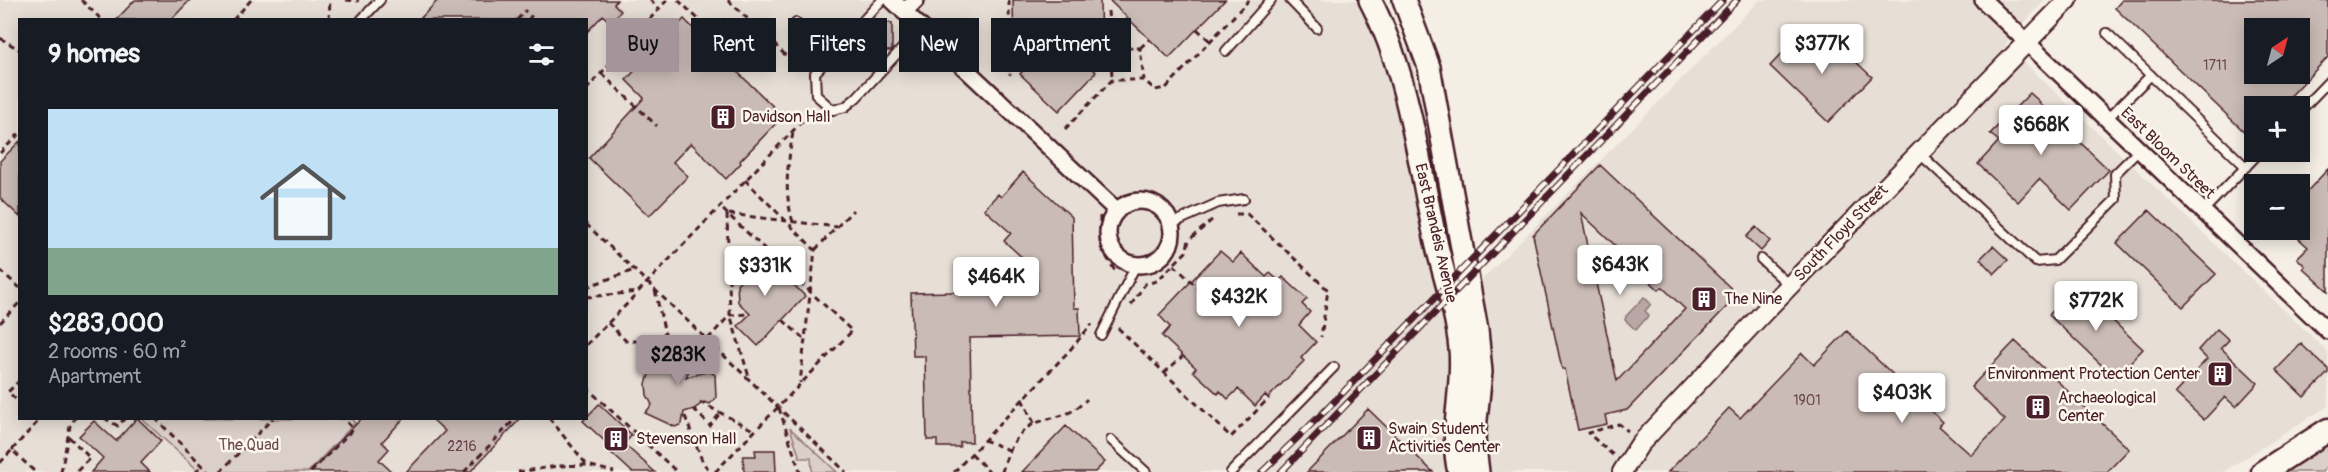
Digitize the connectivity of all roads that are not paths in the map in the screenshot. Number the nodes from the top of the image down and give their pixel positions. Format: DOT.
graph roads {
  1 [pos="380,0"];
  2 [pos="916,0"];
  3 [pos="1271,0"];
  4 [pos="1290,0"];
  5 [pos="1370,0"];
  6 [pos="1404,0"];
  7 [pos="1983,0"];
  8 [pos="2068,0"];
  9 [pos="894,4"];
  10 [pos="363,18"];
  11 [pos="877,18"];
  12 [pos="910,18"];
  13 [pos="1317,28"];
  14 [pos="2107,33"];
  15 [pos="2027,42"];
  16 [pos="1226,51"];
  17 [pos="899,52"];
  18 [pos="887,65"];
  19 [pos="817,72"];
  20 [pos="880,72"];
  21 [pos="966,72"];
  22 [pos="2151,75"];
  23 [pos="2328,82"];
  24 [pos="2310,101"];
  25 [pos="2107,119"];
  26 [pos="2139,150"];
  27 [pos="1919,153"];
  28 [pos="2250,162"];
  29 [pos="2246,166"];
  30 [pos="1244,199"];
  31 [pos="1116,211"];
  32 [pos="2203,211"];
  33 [pos="1171,224"];
  34 [pos="1761,259"];
  35 [pos="1136,265"];
  36 [pos="1790,286"];
  37 [pos="2328,331"];
  38 [pos="1101,335"];
  39 [pos="1334,367"];
  40 [pos="2328,430"];
  41 [pos="1112,440"];
  42 [pos="1146,472"];
  43 [pos="1231,472"];
  44 [pos="1459,472"];
  45 [pos="1478,472"];
  46 [pos="1622,472"];
  47 [pos="2263,472"];
  1 -- 10 [label="lane"];
  2 -- 9 [label="street"];
  3 -- 16 [label="lane"];
  4 -- 13 [label="lane"];
  5 -- 44 [label="main road, East Brandeis Avenue"];
  6 -- 45 [label="main road, East Brandeis Avenue"];
  7 -- 15 [label="street, East Bloom Street"];
  8 -- 15 [label="street, South Floyd Street"];
  9 -- 11 [label="lane"];
  9 -- 12 [label="street"];
  14 -- 22 [label="lane"];
  15 -- 25 [label="street, East Bloom Street"];
  15 -- 27 [label="street, South Floyd Street"];
  17 -- 18 [label="lane"];
  19 -- 20 [label="lane"];
  21 -- 31 [label="street"];
  22 -- 25 [label="lane"];
  22 -- 29 [label="lane"];
  23 -- 24 [label="lane"];
  25 -- 26 [label="street, East Bloom Street"];
  26 -- 27 [label="lane"];
  26 -- 32 [label="street, East Bloom Street"];
  27 -- 36 [label="street, South Floyd Street"];
  28 -- 29 [label="lane"];
  29 -- 32 [label="lane"];
  30 -- 33 [label="lane"];
  31 -- 33 [label="street"];
  31 -- 35 [label="street"];
  32 -- 37 [label="street, East Bloom Street"];
  33 -- 35 [label="street"];
  34 -- 36 [label="lane"];
  35 -- 38 [label="lane"];
  36 -- 46 [label="street, South Floyd Street"];
  39 -- 43 [label="lane"];
  40 -- 47 [label="main road"];
  41 -- 42 [label="lane"];
}
